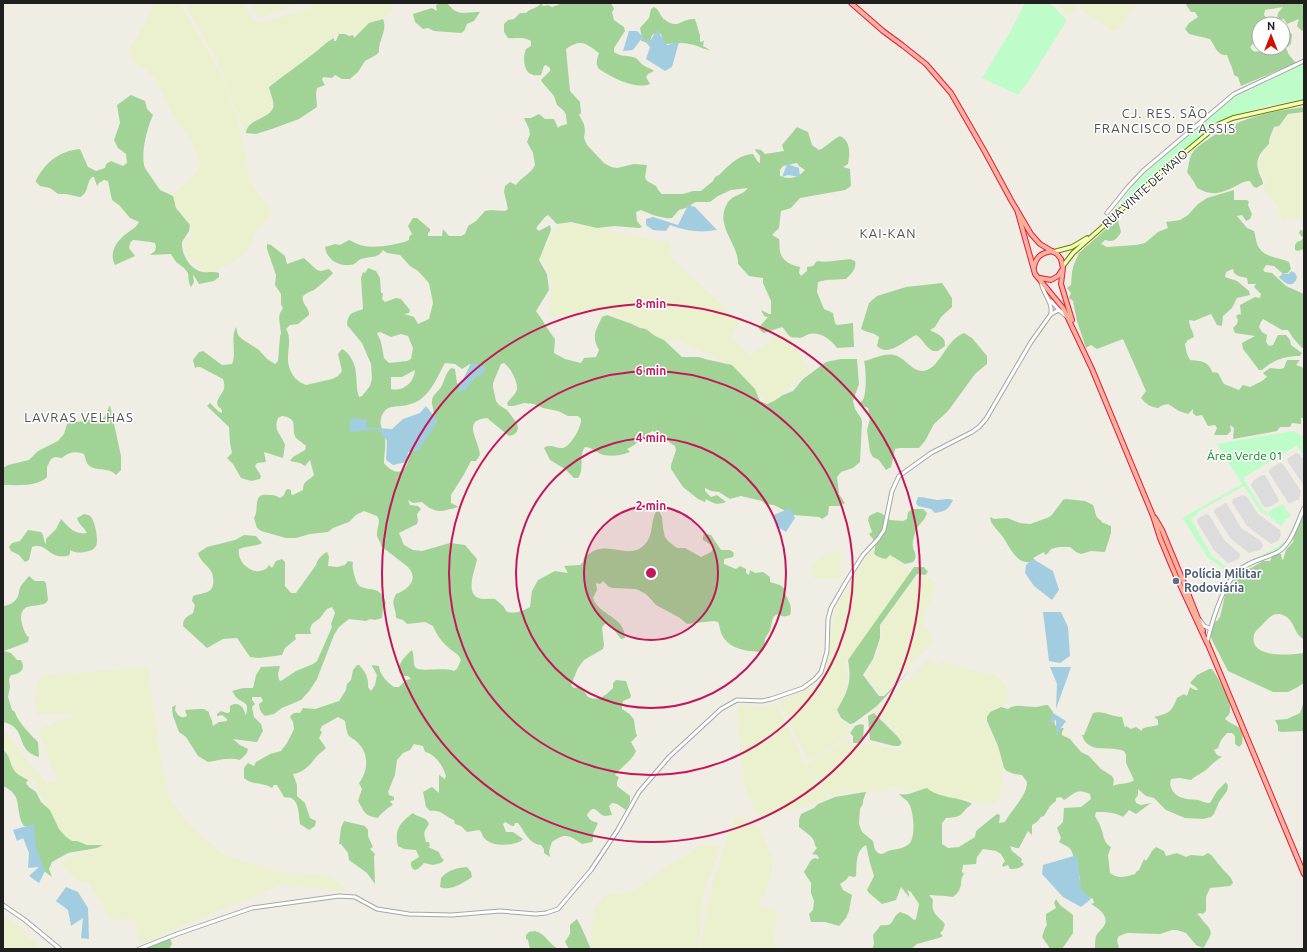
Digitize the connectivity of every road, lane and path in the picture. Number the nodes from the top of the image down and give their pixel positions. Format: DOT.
graph roads {
  1 [pos="851,3"];
  2 [pos="1304,61"];
  3 [pos="1304,102"];
  4 [pos="1018,213"];
  5 [pos="1106,213"];
  6 [pos="1095,233"];
  7 [pos="1053,252"];
  8 [pos="1063,267"];
  9 [pos="1033,269"];
  10 [pos="1038,277"];
  11 [pos="1041,281"];
  12 [pos="1046,295"];
  13 [pos="1059,310"];
  14 [pos="1051,314"];
  15 [pos="1067,316"];
  16 [pos="1078,337"];
  17 [pos="1304,508"];
  18 [pos="1182,584"];
  19 [pos="1200,620"];
  20 [pos="1210,627"];
  21 [pos="1203,634"];
  22 [pos="1207,642"];
  23 [pos="1304,874"];
  24 [pos="3,905"];
  25 [pos="60,949"];
  26 [pos="139,949"];
  1 -- 4 [label="highway"];
  2 -- 5 [label="street"];
  3 -- 6 [label="main road, RUA VINTE DE MAIO"];
  4 -- 7 [label="highway"];
  4 -- 9 [label="highway"];
  6 -- 7 [label="main road, RUA VINTE DE MAIO"];
  6 -- 8 [label="main road, RUA VINTE DE MAIO"];
  7 -- 8 [label="highway"];
  7 -- 9 [label="highway"];
  8 -- 10 [label="highway"];
  8 -- 16 [label="highway"];
  9 -- 10 [label="highway"];
  10 -- 11 [label="highway"];
  11 -- 12 [label="street"];
  11 -- 15 [label="highway"];
  12 -- 13 [label="street"];
  12 -- 14 [label="street"];
  13 -- 14 [label="street"];
  13 -- 15 [label="street"];
  14 -- 26 [label="street"];
  15 -- 16 [label="highway"];
  16 -- 18 [label="highway"];
  17 -- 20 [label="street"];
  18 -- 19 [label="highway"];
  18 -- 21 [label="highway"];
  19 -- 20 [label="street"];
  19 -- 21 [label="highway"];
  20 -- 21 [label="street"];
  20 -- 22 [label="street"];
  21 -- 22 [label="highway"];
  22 -- 23 [label="highway"];
  24 -- 25 [label="street"];
}
